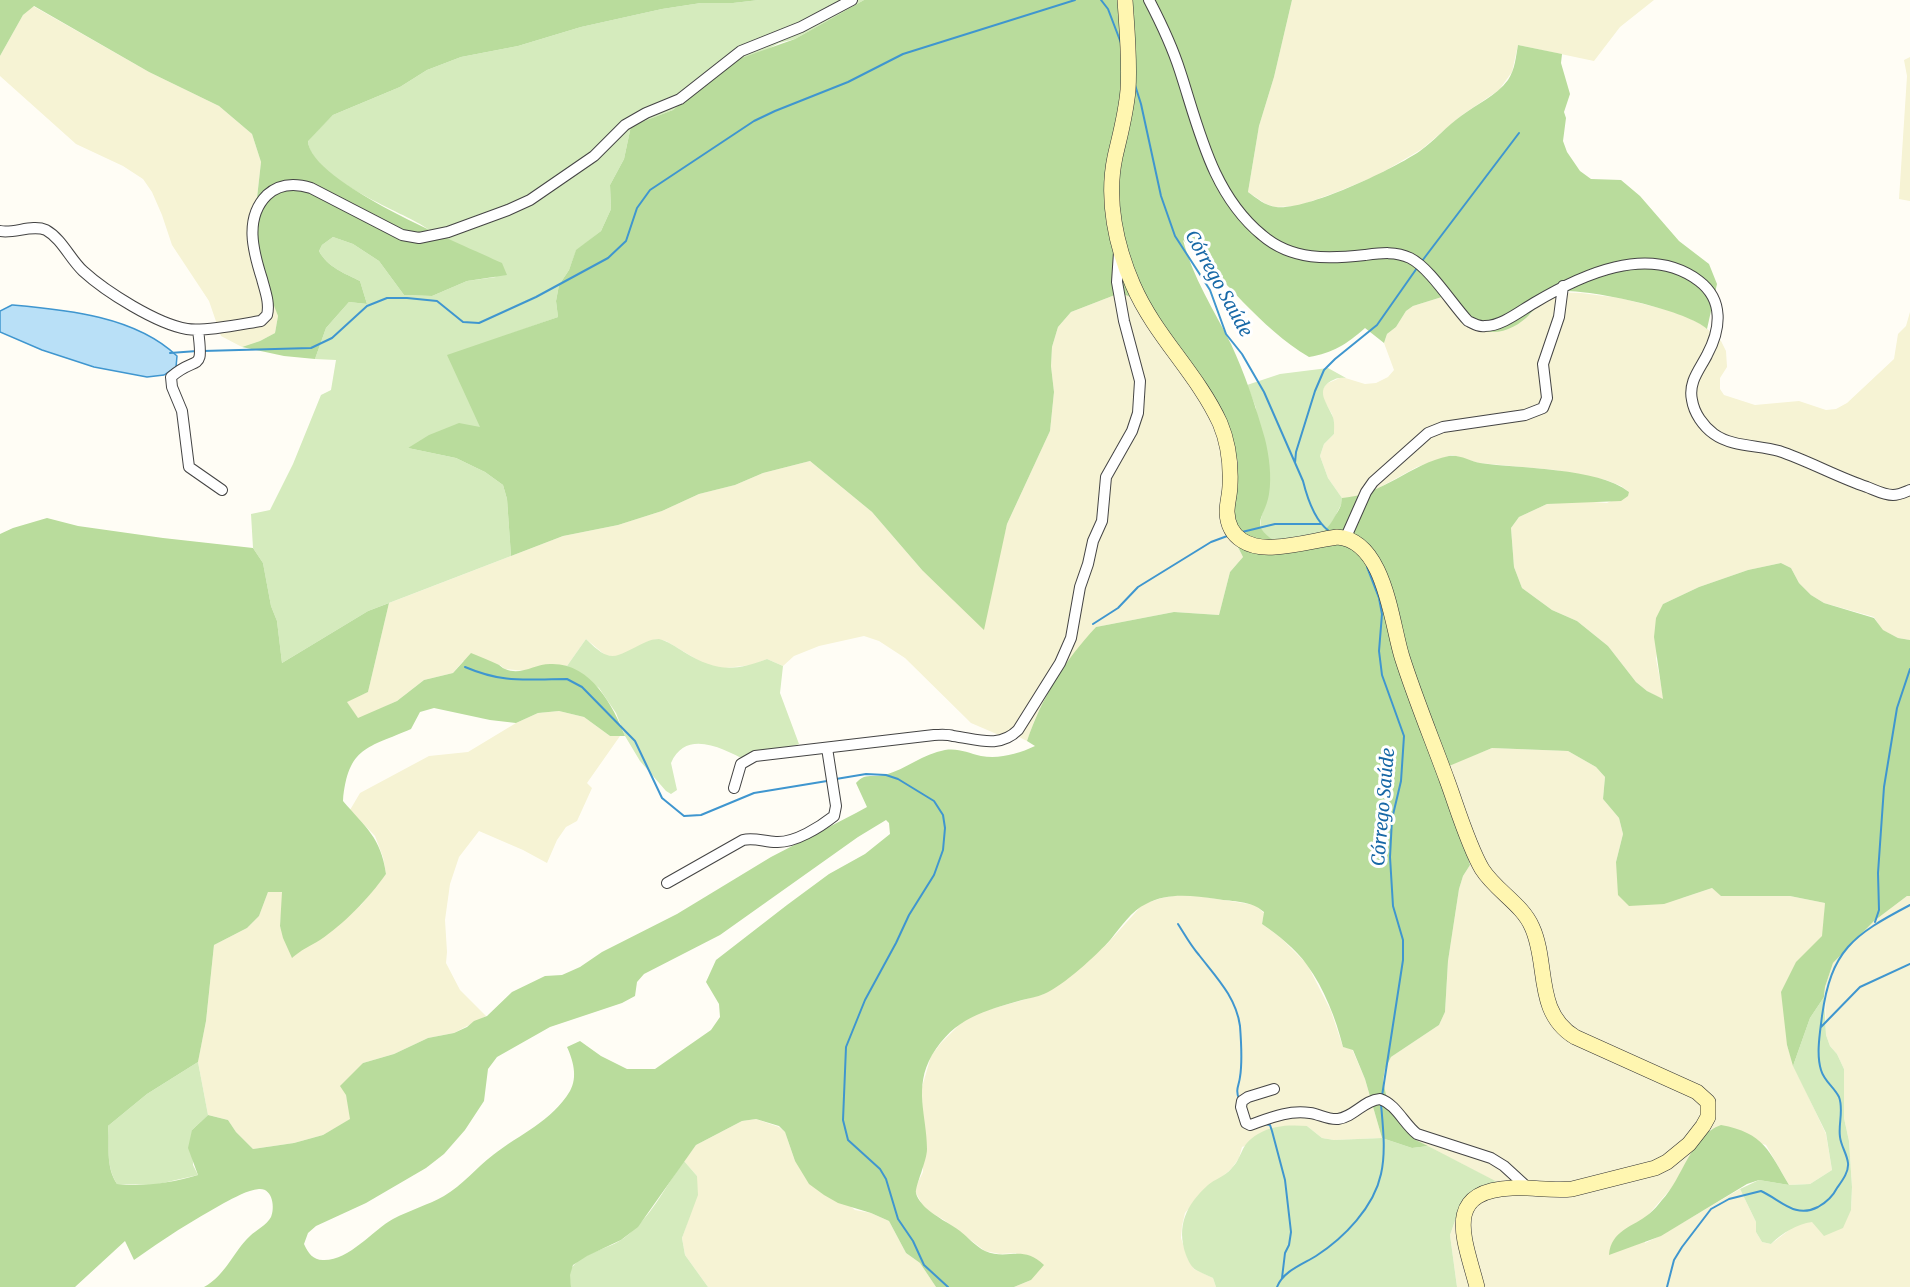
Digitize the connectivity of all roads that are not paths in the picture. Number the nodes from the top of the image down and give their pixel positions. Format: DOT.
graph roads {
  1 [pos="852,0"];
  2 [pos="1125,0"];
  3 [pos="1149,0"];
  4 [pos="0,231"];
  5 [pos="1120,246"];
  6 [pos="1563,285"];
  7 [pos="198,330"];
  8 [pos="222,490"];
  9 [pos="1910,490"];
  10 [pos="1346,537"];
  11 [pos="827,748"];
  12 [pos="734,788"];
  13 [pos="667,883"];
  14 [pos="1274,1089"];
  15 [pos="1528,1188"];
  16 [pos="1477,1287"];
  1 -- 7 [label="street"];
  2 -- 5 [label="street"];
  3 -- 6 [label="street"];
  4 -- 7 [label="street"];
  5 -- 10 [label="street"];
  5 -- 11 [label="street"];
  6 -- 9 [label="street"];
  6 -- 10 [label="street"];
  7 -- 8 [label="street"];
  10 -- 15 [label="street"];
  11 -- 12 [label="street"];
  11 -- 13 [label="street"];
  14 -- 15 [label="street"];
  15 -- 16 [label="street"];
}
